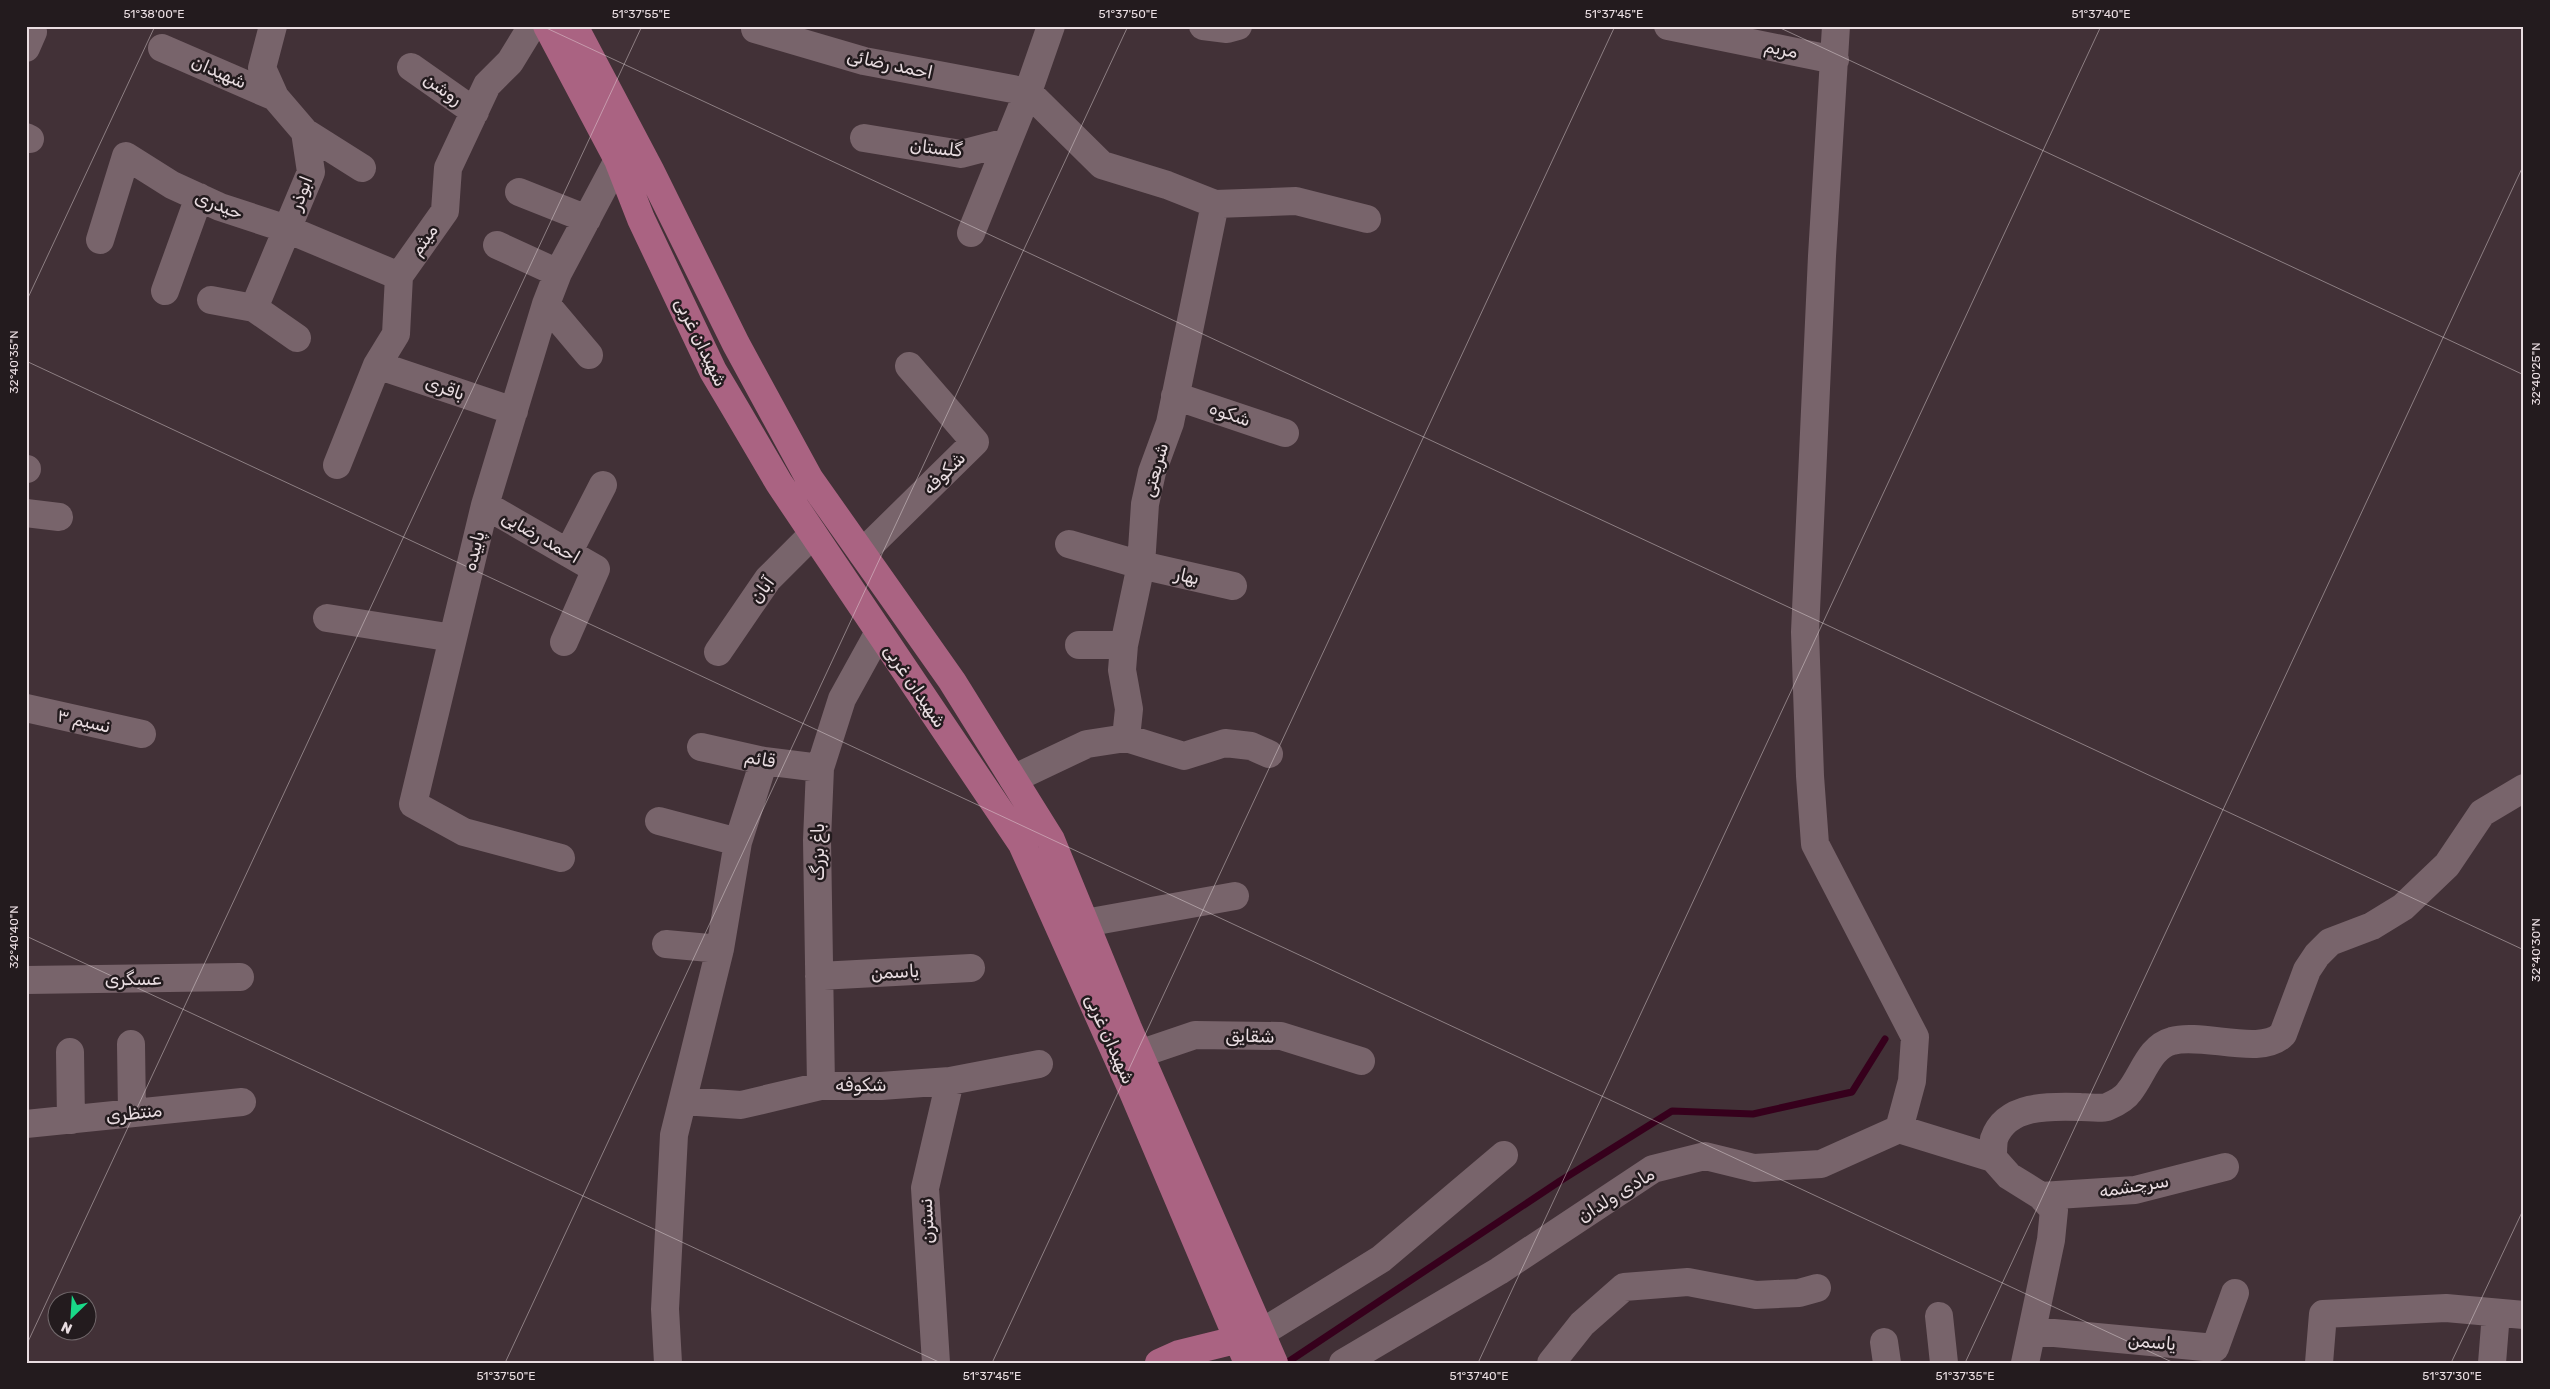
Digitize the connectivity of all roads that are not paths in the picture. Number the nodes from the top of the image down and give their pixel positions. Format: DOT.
graph roads {
  1 [pos="273,26"];
  2 [pos="532,26"];
  3 [pos="547,26"];
  4 [pos="574,26"];
  5 [pos="1051,26"];
  6 [pos="1203,26"];
  7 [pos="1238,26"];
  8 [pos="1668,26"];
  9 [pos="1836,26"];
  10 [pos="755,29"];
  11 [pos="162,48"];
  12 [pos="1835,60"];
  13 [pos="411,67"];
  14 [pos="1028,92"];
  15 [pos="276,97"];
  16 [pos="474,112"];
  17 [pos="305,132"];
  18 [pos="864,138"];
  19 [pos="1007,142"];
  20 [pos="618,160"];
  21 [pos="362,168"];
  22 [pos="519,192"];
  23 [pos="199,198"];
  24 [pos="1215,204"];
  25 [pos="587,219"];
  26 [pos="1367,219"];
  27 [pos="287,229"];
  28 [pos="970,234"];
  29 [pos="100,240"];
  30 [pos="497,245"];
  31 [pos="558,273"];
  32 [pos="399,276"];
  33 [pos="164,291"];
  34 [pos="211,300"];
  35 [pos="546,304"];
  36 [pos="254,308"];
  37 [pos="297,338"];
  38 [pos="589,355"];
  39 [pos="376,364"];
  40 [pos="909,366"];
  41 [pos="1176,396"];
  42 [pos="514,411"];
  43 [pos="1285,433"];
  44 [pos="337,465"];
  45 [pos="603,485"];
  46 [pos="485,505"];
  47 [pos="26,513"];
  48 [pos="59,517"];
  49 [pos="813,534"];
  50 [pos="1069,544"];
  51 [pos="568,553"];
  52 [pos="862,553"];
  53 [pos="1141,565"];
  54 [pos="1233,586"];
  55 [pos="327,618"];
  56 [pos="879,632"];
  57 [pos="453,638"];
  58 [pos="564,642"];
  59 [pos="1079,645"];
  60 [pos="1124,645"];
  61 [pos="718,652"];
  62 [pos="26,708"];
  63 [pos="142,734"];
  64 [pos="1126,738"];
  65 [pos="701,747"];
  66 [pos="1269,754"];
  67 [pos="764,761"];
  68 [pos="820,768"];
  69 [pos="1013,779"];
  70 [pos="2524,788"];
  71 [pos="660,821"];
  72 [pos="738,842"];
  73 [pos="561,858"];
  74 [pos="1235,896"];
  75 [pos="1085,923"];
  76 [pos="666,944"];
  77 [pos="720,949"];
  78 [pos="971,968"];
  79 [pos="819,976"];
  80 [pos="240,977"];
  81 [pos="26,980"];
  82 [pos="131,1044"];
  83 [pos="70,1052"];
  84 [pos="1139,1054"];
  85 [pos="1361,1061"];
  86 [pos="1040,1064"];
  87 [pos="950,1081"];
  88 [pos="820,1086"];
  89 [pos="682,1101"];
  90 [pos="242,1102"];
  91 [pos="132,1113"];
  92 [pos="71,1120"];
  93 [pos="26,1124"];
  94 [pos="1898,1129"];
  95 [pos="1504,1155"];
  96 [pos="1993,1158"];
  97 [pos="2225,1167"];
  98 [pos="2041,1196"];
  99 [pos="1817,1288"];
  100 [pos="2235,1293"];
  101 [pos="2496,1313"];
  102 [pos="1940,1316"];
  103 [pos="2524,1316"];
  104 [pos="2032,1331"];
  105 [pos="1250,1346"];
  106 [pos="668,1363"];
  107 [pos="936,1363"];
  108 [pos="1159,1363"];
  109 [pos="1274,1363"];
  110 [pos="1343,1363"];
  111 [pos="1551,1363"];
  112 [pos="1944,1363"];
  113 [pos="2025,1363"];
  114 [pos="2319,1363"];
  115 [pos="2492,1363"];
  1 -- 15 [label="street"];
  2 -- 16 [label="street, میثم"];
  3 -- 20 [label="main road, شهیدان غربی"];
  4 -- 52 [label="main road, شهیدان غربی"];
  5 -- 14 [label="street"];
  6 -- 7 [label="street"];
  8 -- 12 [label="street, مریم"];
  9 -- 12 [label="street"];
  10 -- 14 [label="street, احمد رضائی"];
  11 -- 15 [label="street, شهیدان"];
  12 -- 94 [label="street"];
  13 -- 16 [label="street, روشن"];
  14 -- 19 [label="street"];
  14 -- 24 [label="street"];
  15 -- 17 [label="street"];
  16 -- 32 [label="street, میثم"];
  17 -- 21 [label="street"];
  17 -- 27 [label="street, ابوذر"];
  18 -- 19 [label="street, گلستان"];
  19 -- 28 [label="street"];
  20 -- 25 [label="street, پابیده"];
  20 -- 49 [label="main road, شهیدان غربی"];
  22 -- 25 [label="street"];
  23 -- 27 [label="street, حیدری"];
  23 -- 29 [label="street, حیدری"];
  23 -- 33 [label="street"];
  24 -- 26 [label="street"];
  24 -- 41 [label="street, شریعتی"];
  25 -- 31 [label="street, پابیده"];
  27 -- 32 [label="street, حیدری"];
  27 -- 36 [label="street, ابوذر"];
  30 -- 31 [label="street"];
  31 -- 35 [label="street, پابیده"];
  32 -- 39 [label="street"];
  34 -- 36 [label="street"];
  35 -- 38 [label="street"];
  35 -- 42 [label="street, پابیده"];
  36 -- 37 [label="street"];
  39 -- 42 [label="street, باقری"];
  39 -- 44 [label="street"];
  40 -- 52 [label="street, شکوفه"];
  41 -- 43 [label="street, شکوه"];
  41 -- 53 [label="street, شریعتی"];
  42 -- 46 [label="street, پابیده"];
  45 -- 51 [label="street"];
  46 -- 51 [label="street, احمد رضایی"];
  46 -- 57 [label="street, پابیده"];
  47 -- 48 [label="street"];
  49 -- 56 [label="main road, شهیدان غربی"];
  49 -- 61 [label="street, آبان"];
  50 -- 53 [label="street, بهار"];
  51 -- 58 [label="street, احمد رضایی"];
  52 -- 69 [label="main road, شهیدان غربی"];
  53 -- 54 [label="street, بهار"];
  53 -- 60 [label="street, شریعتی"];
  55 -- 57 [label="street"];
  56 -- 68 [label="street, باغ بزرگ"];
  56 -- 105 [label="main road, شهیدان غربی"];
  57 -- 73 [label="street, پابیده"];
  59 -- 60 [label="street"];
  60 -- 64 [label="street, شریعتی"];
  62 -- 63 [label="street, نسیم ۳"];
  64 -- 66 [label="street"];
  64 -- 69 [label="street"];
  65 -- 67 [label="street, قائم"];
  67 -- 68 [label="street, قائم"];
  67 -- 72 [label="street"];
  68 -- 79 [label="street, باغ بزرگ"];
  69 -- 75 [label="main road, شهیدان غربی"];
  70 -- 96 [label="street"];
  71 -- 72 [label="street"];
  72 -- 77 [label="street"];
  74 -- 75 [label="street"];
  75 -- 84 [label="main road, شهیدان غربی"];
  76 -- 77 [label="street"];
  77 -- 89 [label="street"];
  78 -- 79 [label="street, یاسمن"];
  79 -- 88 [label="street, باغ بزرگ"];
  80 -- 81 [label="street, عسگری"];
  82 -- 91 [label="street"];
  83 -- 92 [label="street"];
  84 -- 85 [label="street, شقایق"];
  84 -- 105 [label="main road, شهیدان غربی"];
  86 -- 87 [label="street, شکوفه"];
  87 -- 88 [label="street, شکوفه"];
  87 -- 107 [label="street, نسترن"];
  88 -- 89 [label="street, شکوفه"];
  89 -- 106 [label="street"];
  90 -- 91 [label="street, منتظری"];
  91 -- 92 [label="street, منتظری"];
  92 -- 93 [label="street, منتظری"];
  94 -- 96 [label="street"];
  94 -- 110 [label="street, مادی ولدان"];
  95 -- 105 [label="street"];
  96 -- 98 [label="street"];
  97 -- 98 [label="street, سرچشمه"];
  98 -- 104 [label="street"];
  99 -- 111 [label="street"];
  100 -- 104 [label="street, یاسمن"];
  101 -- 103 [label="street"];
  101 -- 114 [label="street"];
  101 -- 115 [label="street"];
  102 -- 112 [label="street"];
  104 -- 113 [label="street"];
  105 -- 108 [label="main road"];
  105 -- 109 [label="main road, شهیدان غربی"];
}
